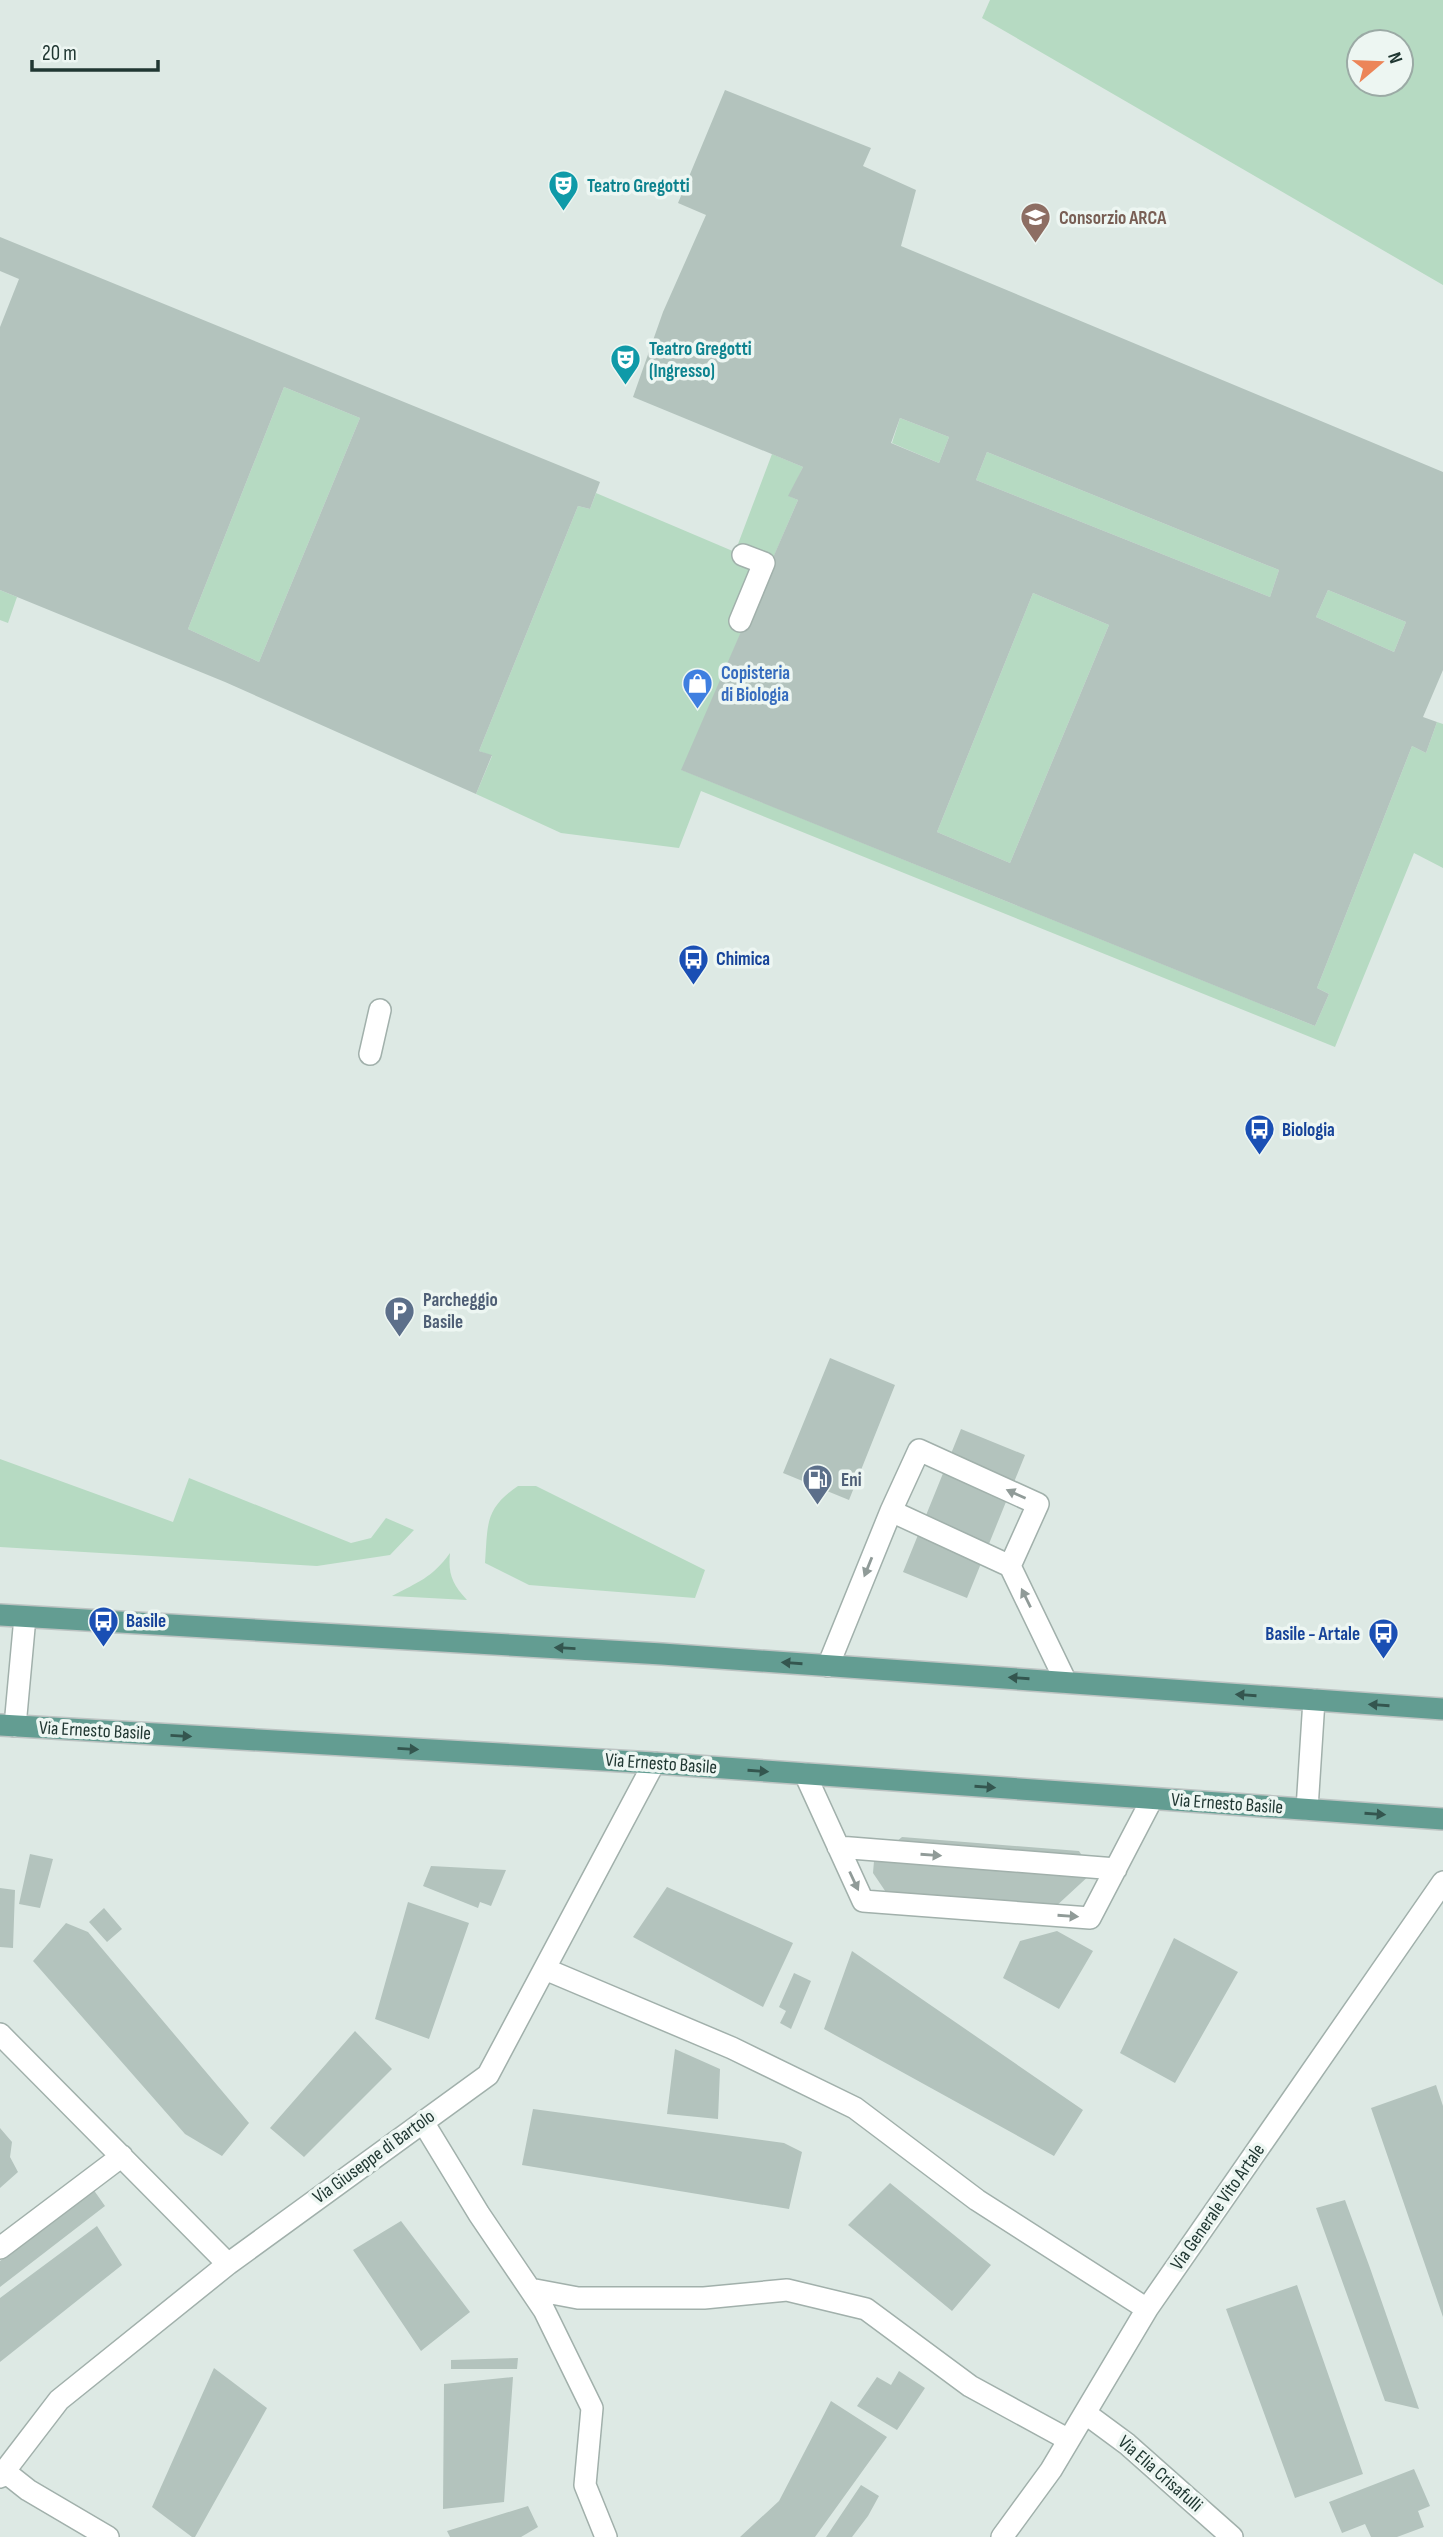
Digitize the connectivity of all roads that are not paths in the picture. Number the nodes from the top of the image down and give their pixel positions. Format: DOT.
graph roads {
  1 [pos="743,555"];
  2 [pos="740,621"];
  3 [pos="380,1010"];
  4 [pos="370,1054"];
  5 [pos="891,1511"];
  6 [pos="1010,1566"];
  7 [pos="0,1615"];
  8 [pos="25,1617"];
  9 [pos="828,1666"];
  10 [pos="1066,1682"];
  11 [pos="1314,1700"];
  12 [pos="1443,1709"];
  13 [pos="8,1725"];
  14 [pos="654,1763"];
  15 [pos="805,1774"];
  16 [pos="1152,1799"];
  17 [pos="1307,1810"];
  18 [pos="1443,1819"];
  19 [pos="838,1847"];
  20 [pos="1116,1869"];
  21 [pos="1443,1882"];
  22 [pos="545,1969"];
  23 [pos="0,2034"];
  24 [pos="423,2122"];
  25 [pos="122,2156"];
  26 [pos="0,2248"];
  27 [pos="229,2264"];
  28 [pos="530,2289"];
  29 [pos="1147,2309"];
  30 [pos="1085,2413"];
  31 [pos="1069,2440"];
  32 [pos="2,2474"];
  33 [pos="108,2537"];
  34 [pos="606,2537"];
  35 [pos="1002,2537"];
  36 [pos="1232,2537"];
  1 -- 2 [label="street"];
  3 -- 4 [label="street"];
  5 -- 6 [label="street"];
  6 -- 5 [label="street, one-way"];
  5 -- 9 [label="street, one-way"];
  10 -- 6 [label="street, one-way"];
  7 -- 8 [label="main road"];
  9 -- 8 [label="main road, one-way"];
  8 -- 13 [label="street, Via Ernesto Basile"];
  10 -- 9 [label="main road, one-way"];
  11 -- 10 [label="main road, one-way"];
  12 -- 11 [label="main road, one-way"];
  11 -- 17 [label="street, Via Ernesto Basile"];
  13 -- 14 [label="main road, Via Ernesto Basile, one-way"];
  14 -- 15 [label="main road, Via Ernesto Basile, one-way"];
  14 -- 22 [label="street, Via Giuseppe di Bartolo"];
  15 -- 16 [label="main road, Via Ernesto Basile, one-way"];
  15 -- 19 [label="street"];
  16 -- 17 [label="main road, Via Ernesto Basile"];
  16 -- 20 [label="street"];
  17 -- 18 [label="main road, Via Ernesto Basile, one-way"];
  19 -- 20 [label="street, one-way"];
  19 -- 20 [label="street, one-way"];
  21 -- 29 [label="street, Via Generale Vito Artale"];
  22 -- 24 [label="street, Via Giuseppe di Bartolo"];
  22 -- 29 [label="street"];
  23 -- 25 [label="street"];
  24 -- 27 [label="street, Via Giuseppe di Bartolo"];
  24 -- 28 [label="street"];
  25 -- 26 [label="street"];
  25 -- 27 [label="street"];
  27 -- 32 [label="street, Via Giuseppe di Bartolo"];
  28 -- 31 [label="street"];
  28 -- 34 [label="street"];
  29 -- 30 [label="street, Via Generale Vito Artale"];
  30 -- 31 [label="street, Via Generale Vito Artale"];
  30 -- 36 [label="street, Via Elia Crisafulli"];
  31 -- 35 [label="street, Via Generale Vito Artale"];
  32 -- 33 [label="street"];
}
